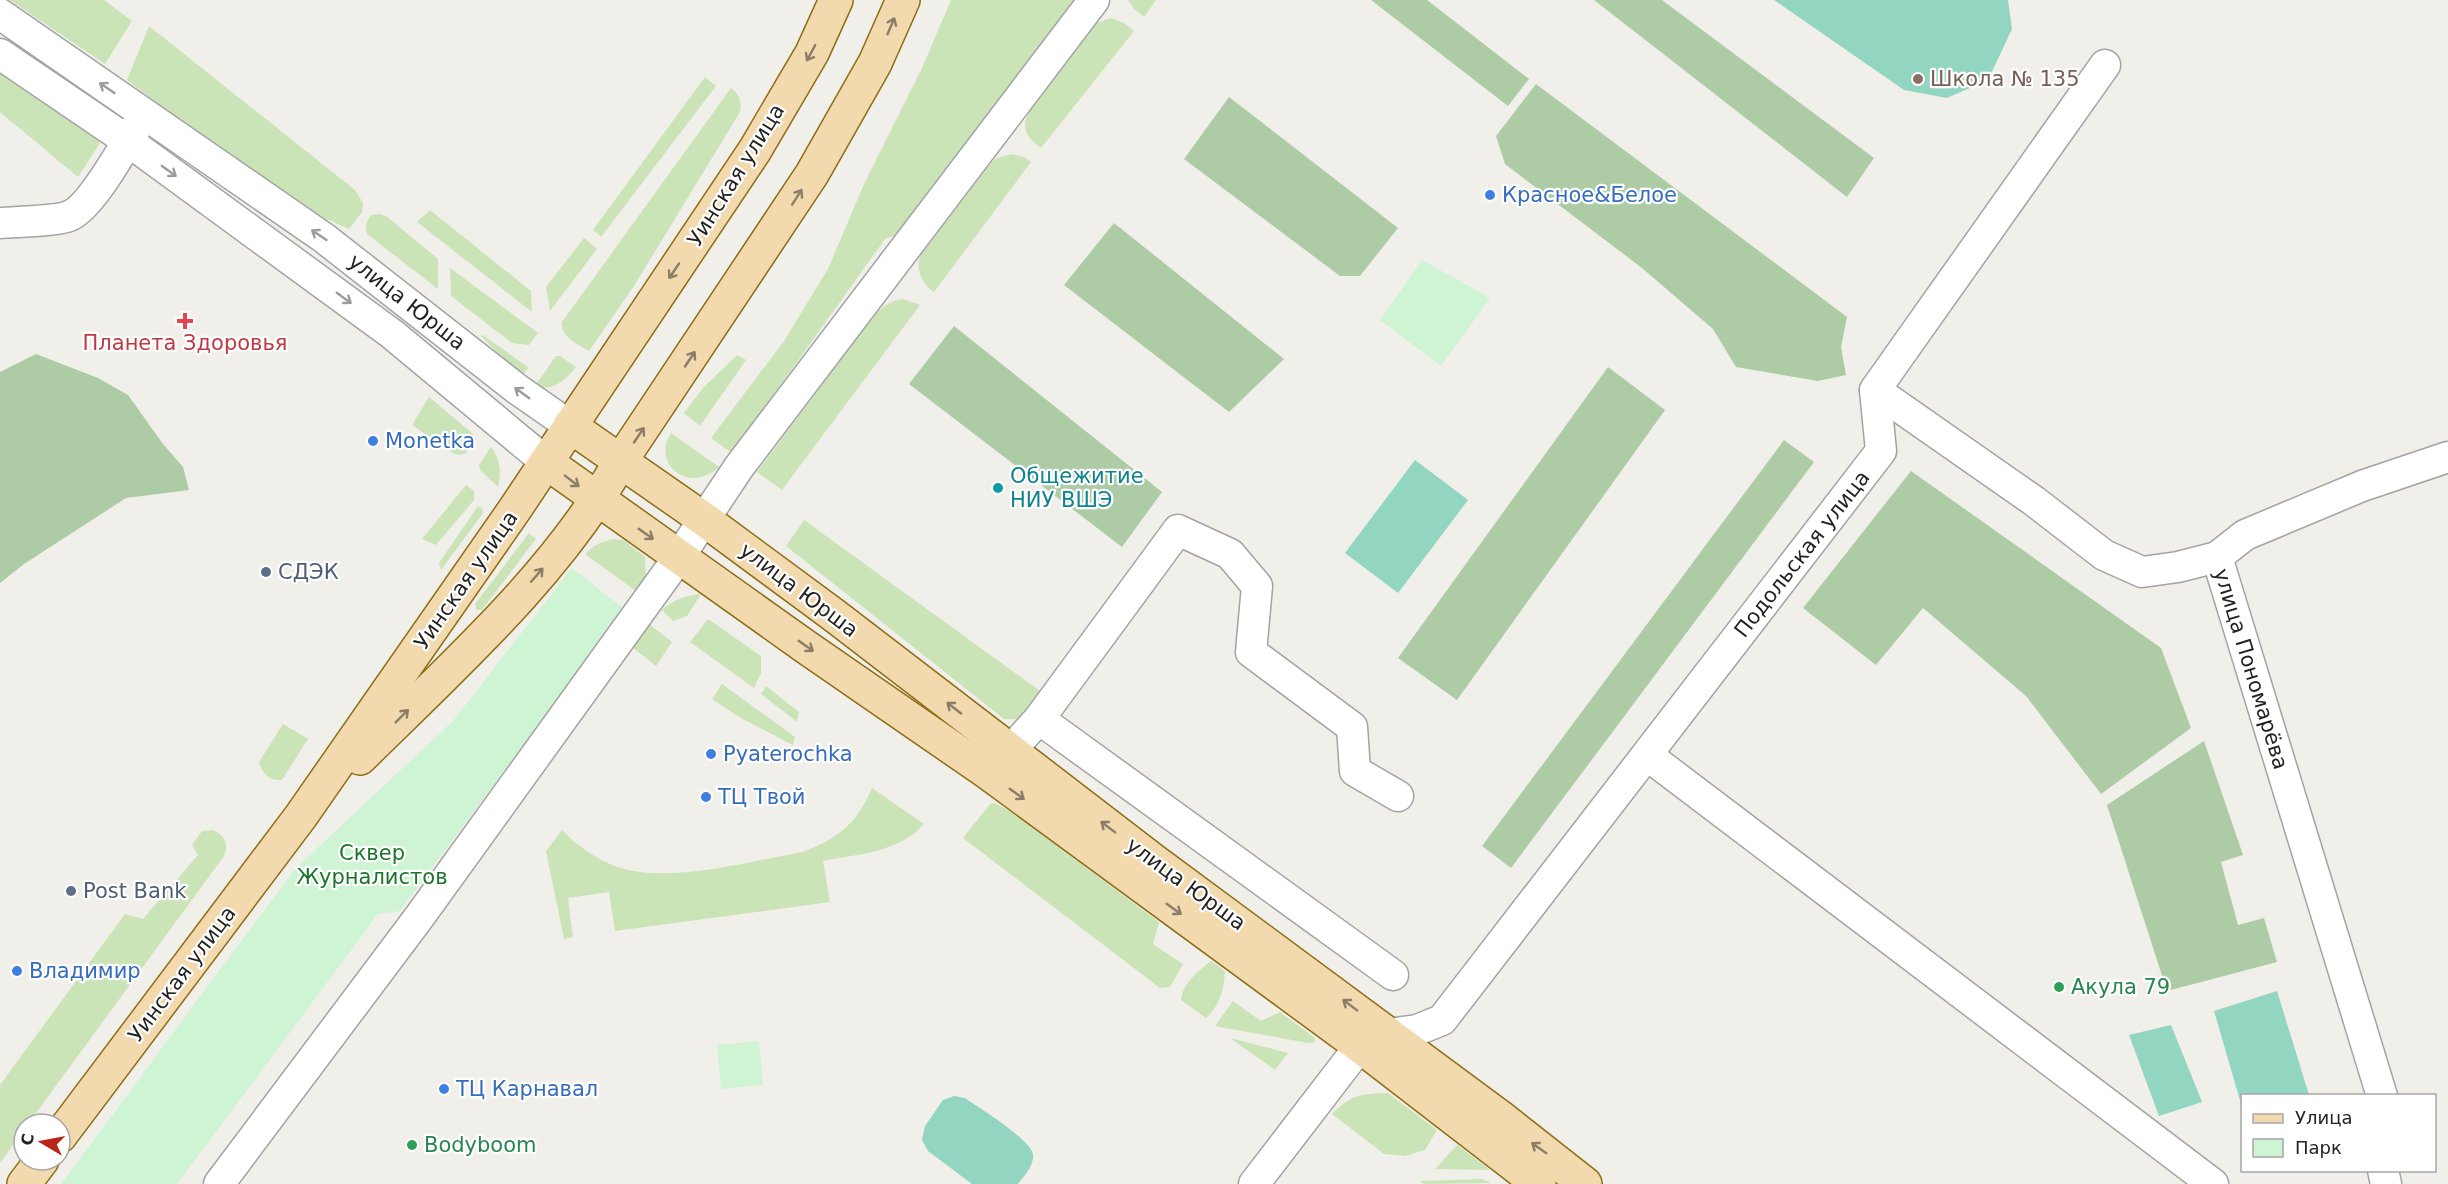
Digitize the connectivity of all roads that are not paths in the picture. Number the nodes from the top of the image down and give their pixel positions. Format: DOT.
graph roads {
  1 [pos="836,0"];
  2 [pos="903,0"];
  3 [pos="1094,0"];
  4 [pos="0,14"];
  5 [pos="0,54"];
  6 [pos="2105,65"];
  7 [pos="145,114"];
  8 [pos="128,141"];
  9 [pos="0,223"];
  10 [pos="1875,390"];
  11 [pos="570,426"];
  12 [pos="2448,457"];
  13 [pos="546,462"];
  14 [pos="620,462"];
  15 [pos="598,500"];
  16 [pos="705,519"];
  17 [pos="680,557"];
  18 [pos="2217,557"];
  19 [pos="1040,719"];
  20 [pos="1647,755"];
  21 [pos="999,761"];
  22 [pos="1398,796"];
  23 [pos="301,816"];
  24 [pos="1394,975"];
  25 [pos="1374,1040"];
  26 [pos="2382,1094"];
  27 [pos="72,1120"];
  28 [pos="219,1184"];
  29 [pos="1254,1184"];
  30 [pos="1539,1184"];
  31 [pos="1585,1184"];
  32 [pos="2213,1184"];
  1 -- 11 [label="main road, Уинская улица, one-way"];
  14 -- 2 [label="main road, one-way"];
  3 -- 16 [label="street"];
  7 -- 4 [label="street, улица Юрша, one-way"];
  5 -- 8 [label="street, улица Юрша"];
  6 -- 10 [label="street"];
  7 -- 8 [label="street"];
  11 -- 7 [label="street, улица Юрша, one-way"];
  8 -- 9 [label="street"];
  8 -- 13 [label="street, улица Юрша, one-way"];
  10 -- 18 [label="street, улица Пономарёва"];
  10 -- 20 [label="street, Подольская улица"];
  11 -- 13 [label="main road, Уинская улица"];
  11 -- 14 [label="main road, улица Юрша"];
  12 -- 18 [label="street"];
  13 -- 15 [label="main road, улица Юрша, one-way"];
  13 -- 23 [label="main road, Уинская улица"];
  14 -- 15 [label="main road"];
  14 -- 16 [label="main road, улица Юрша"];
  15 -- 17 [label="main road, улица Юрша, one-way"];
  23 -- 15 [label="main road, one-way"];
  16 -- 17 [label="street"];
  21 -- 16 [label="main road, улица Юрша, one-way"];
  17 -- 21 [label="main road, улица Юрша, one-way"];
  17 -- 28 [label="street"];
  18 -- 26 [label="street, улица Пономарёва"];
  19 -- 21 [label="street"];
  19 -- 22 [label="street"];
  19 -- 24 [label="street"];
  20 -- 25 [label="street, Подольская улица"];
  20 -- 32 [label="street"];
  21 -- 25 [label="main road, улица Юрша"];
  23 -- 27 [label="main road, Уинская улица"];
  25 -- 29 [label="street"];
  25 -- 30 [label="main road, улица Юрша"];
  31 -- 25 [label="main road, улица Юрша, one-way"];
}
